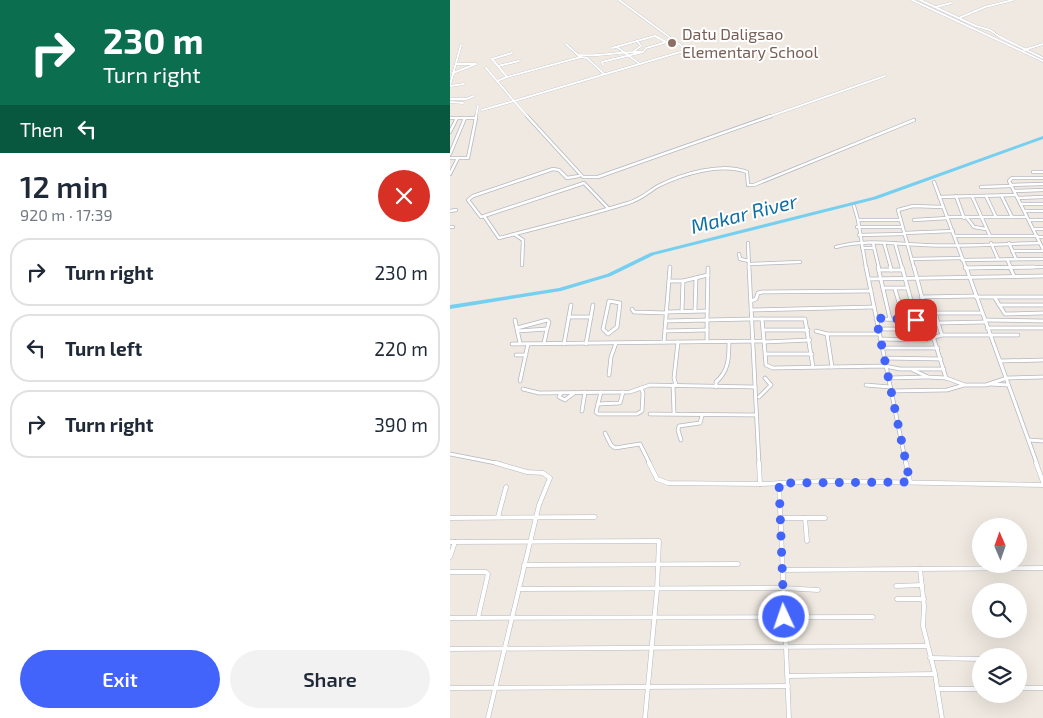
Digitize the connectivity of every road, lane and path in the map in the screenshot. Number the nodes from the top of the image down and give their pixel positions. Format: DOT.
graph roads {
  1 [pos="619,0"];
  2 [pos="912,0"];
  3 [pos="920,0"];
  4 [pos="1013,0"];
  5 [pos="951,3"];
  6 [pos="934,7"];
  7 [pos="928,8"];
  8 [pos="958,18"];
  9 [pos="674,40"];
  10 [pos="638,41"];
  11 [pos="667,42"];
  12 [pos="566,44"];
  13 [pos="1043,44"];
  14 [pos="460,45"];
  15 [pos="617,47"];
  16 [pos="640,47"];
  17 [pos="612,48"];
  18 [pos="644,49"];
  19 [pos="1025,49"];
  20 [pos="624,51"];
  21 [pos="634,51"];
  22 [pos="1020,51"];
  23 [pos="643,52"];
  24 [pos="512,53"];
  25 [pos="578,55"];
  26 [pos="630,56"];
  27 [pos="581,57"];
  28 [pos="519,60"];
  29 [pos="1043,60"];
  30 [pos="450,62"];
  31 [pos="456,64"];
  32 [pos="640,64"];
  33 [pos="603,65"];
  34 [pos="498,66"];
  35 [pos="450,67"];
  36 [pos="486,68"];
  37 [pos="453,73"];
  38 [pos="604,74"];
  39 [pos="885,76"];
  40 [pos="507,78"];
  41 [pos="497,81"];
  42 [pos="464,84"];
  43 [pos="450,85"];
  44 [pos="474,96"];
  45 [pos="450,100"];
  46 [pos="514,101"];
  47 [pos="463,103"];
  48 [pos="478,106"];
  49 [pos="482,110"];
  50 [pos="450,118"];
  51 [pos="456,118"];
  52 [pos="465,118"];
  53 [pos="476,118"];
  54 [pos="914,120"];
  55 [pos="450,132"];
  56 [pos="450,154"];
  57 [pos="450,158"];
  58 [pos="458,158"];
  59 [pos="1033,172"];
  60 [pos="1043,172"];
  61 [pos="450,174"];
  62 [pos="579,176"];
  63 [pos="1043,178"];
  64 [pos="934,182"];
  65 [pos="1043,184"];
  66 [pos="1011,185"];
  67 [pos="981,187"];
  68 [pos="1043,190"];
  69 [pos="1014,191"];
  70 [pos="1001,195"];
  71 [pos="956,196"];
  72 [pos="972,196"];
  73 [pos="986,196"];
  74 [pos="1017,196"];
  75 [pos="939,197"];
  76 [pos="1043,197"];
  77 [pos="1021,204"];
  78 [pos="1043,204"];
  79 [pos="854,206"];
  80 [pos="943,207"];
  81 [pos="608,208"];
  82 [pos="456,210"];
  83 [pos="450,211"];
  84 [pos="1025,211"];
  85 [pos="1043,211"];
  86 [pos="484,216"];
  87 [pos="981,217"];
  88 [pos="996,217"];
  89 [pos="1012,217"];
  90 [pos="948,218"];
  91 [pos="966,218"];
  92 [pos="1028,218"];
  93 [pos="858,220"];
  94 [pos="900,220"];
  95 [pos="914,220"];
  96 [pos="1043,220"];
  97 [pos="857,227"];
  98 [pos="902,227"];
  99 [pos="986,229"];
  100 [pos="1034,229"];
  101 [pos="1043,229"];
  102 [pos="953,231"];
  103 [pos="514,234"];
  104 [pos="904,234"];
  105 [pos="859,235"];
  106 [pos="955,236"];
  107 [pos="990,236"];
  108 [pos="996,236"];
  109 [pos="1037,236"];
  110 [pos="1043,237"];
  111 [pos="861,242"];
  112 [pos="748,243"];
  113 [pos="873,243"];
  114 [pos="884,243"];
  115 [pos="895,243"];
  116 [pos="906,243"];
  117 [pos="991,243"];
  118 [pos="1000,243"];
  119 [pos="958,244"];
  120 [pos="1008,244"];
  121 [pos="836,247"];
  122 [pos="1042,247"];
  123 [pos="862,248"];
  124 [pos="874,248"];
  125 [pos="954,250"];
  126 [pos="960,250"];
  127 [pos="1012,251"];
  128 [pos="739,254"];
  129 [pos="910,259"];
  130 [pos="962,259"];
  131 [pos="998,259"];
  132 [pos="1007,259"];
  133 [pos="1016,259"];
  134 [pos="1043,259"];
  135 [pos="749,262"];
  136 [pos="800,262"];
  137 [pos="522,265"];
  138 [pos="670,267"];
  139 [pos="1010,267"];
  140 [pos="1043,267"];
  141 [pos="708,268"];
  142 [pos="965,268"];
  143 [pos="879,270"];
  144 [pos="891,270"];
  145 [pos="903,270"];
  146 [pos="708,275"];
  147 [pos="1014,276"];
  148 [pos="1043,276"];
  149 [pos="968,277"];
  150 [pos="696,278"];
  151 [pos="905,278"];
  152 [pos="868,279"];
  153 [pos="881,279"];
  154 [pos="916,279"];
  155 [pos="669,281"];
  156 [pos="683,281"];
  157 [pos="883,288"];
  158 [pos="907,288"];
  159 [pos="895,289"];
  160 [pos="751,290"];
  161 [pos="871,291"];
  162 [pos="758,292"];
  163 [pos="922,297"];
  164 [pos="975,297"];
  165 [pos="1043,297"];
  166 [pos="996,298"];
  167 [pos="751,301"];
  168 [pos="998,304"];
  169 [pos="571,305"];
  170 [pos="593,305"];
  171 [pos="1043,306"];
  172 [pos="874,307"];
  173 [pos="632,309"];
  174 [pos="682,310"];
  175 [pos="695,310"];
  176 [pos="751,310"];
  177 [pos="707,311"];
  178 [pos="666,312"];
  179 [pos="926,313"];
  180 [pos="982,313"];
  181 [pos="1043,313"];
  182 [pos="935,314"];
  183 [pos="569,316"];
  184 [pos="591,317"];
  185 [pos="876,318"];
  186 [pos="751,319"];
  187 [pos="762,319"];
  188 [pos="890,319"];
  189 [pos="904,319"];
  190 [pos="515,320"];
  191 [pos="707,320"];
  192 [pos="916,320"];
  193 [pos="928,320"];
  194 [pos="666,321"];
  195 [pos="985,321"];
  196 [pos="1043,321"];
  197 [pos="938,323"];
  198 [pos="987,328"];
  199 [pos="1043,328"];
  200 [pos="517,329"];
  201 [pos="548,329"];
  202 [pos="878,329"];
  203 [pos="932,329"];
  204 [pos="707,330"];
  205 [pos="763,330"];
  206 [pos="808,330"];
  207 [pos="665,331"];
  208 [pos="816,331"];
  209 [pos="608,334"];
  210 [pos="827,334"];
  211 [pos="991,335"];
  212 [pos="1018,335"];
  213 [pos="880,336"];
  214 [pos="942,336"];
  215 [pos="934,337"];
  216 [pos="810,340"];
  217 [pos="707,341"];
  218 [pos="729,341"];
  219 [pos="752,341"];
  220 [pos="664,342"];
  221 [pos="678,342"];
  222 [pos="764,342"];
  223 [pos="520,343"];
  224 [pos="607,343"];
  225 [pos="616,343"];
  226 [pos="512,344"];
  227 [pos="528,344"];
  228 [pos="544,344"];
  229 [pos="564,344"];
  230 [pos="586,344"];
  231 [pos="882,348"];
  232 [pos="938,348"];
  233 [pos="766,354"];
  234 [pos="812,354"];
  235 [pos="516,355"];
  236 [pos="526,355"];
  237 [pos="884,358"];
  238 [pos="941,359"];
  239 [pos="1000,360"];
  240 [pos="1043,360"];
  241 [pos="885,366"];
  242 [pos="813,367"];
  243 [pos="832,367"];
  244 [pos="910,369"];
  245 [pos="944,369"];
  246 [pos="609,375"];
  247 [pos="928,377"];
  248 [pos="1043,377"];
  249 [pos="765,378"];
  250 [pos="888,378"];
  251 [pos="946,378"];
  252 [pos="1007,378"];
  253 [pos="520,381"];
  254 [pos="989,384"];
  255 [pos="675,385"];
  256 [pos="965,385"];
  257 [pos="1009,385"];
  258 [pos="716,386"];
  259 [pos="866,386"];
  260 [pos="755,387"];
  261 [pos="641,388"];
  262 [pos="523,389"];
  263 [pos="890,389"];
  264 [pos="585,392"];
  265 [pos="600,392"];
  266 [pos="623,392"];
  267 [pos="561,393"];
  268 [pos="574,393"];
  269 [pos="759,397"];
  270 [pos="598,404"];
  271 [pos="582,411"];
  272 [pos="674,413"];
  273 [pos="650,414"];
  274 [pos="756,415"];
  275 [pos="702,416"];
  276 [pos="605,433"];
  277 [pos="681,440"];
  278 [pos="1029,440"];
  279 [pos="1043,441"];
  280 [pos="450,454"];
  281 [pos="910,482"];
  282 [pos="779,483"];
  283 [pos="760,484"];
  284 [pos="1043,484"];
  285 [pos="506,487"];
  286 [pos="536,517"];
  287 [pos="595,517"];
  288 [pos="450,518"];
  289 [pos="498,518"];
  290 [pos="780,518"];
  291 [pos="805,518"];
  292 [pos="825,518"];
  293 [pos="530,540"];
  294 [pos="807,541"];
  295 [pos="453,542"];
  296 [pos="450,557"];
  297 [pos="658,564"];
  298 [pos="738,564"];
  299 [pos="524,565"];
  300 [pos="1043,568"];
  301 [pos="920,569"];
  302 [pos="782,570"];
  303 [pos="450,572"];
  304 [pos="922,585"];
  305 [pos="896,586"];
  306 [pos="783,588"];
  307 [pos="519,589"];
  308 [pos="657,590"];
  309 [pos="818,590"];
  310 [pos="924,598"];
  311 [pos="897,600"];
  312 [pos="654,617"];
  313 [pos="784,617"];
  314 [pos="873,617"];
  315 [pos="450,618"];
  316 [pos="478,618"];
  317 [pos="512,618"];
  318 [pos="927,646"];
  319 [pos="651,647"];
  320 [pos="786,647"];
  321 [pos="450,649"];
  322 [pos="505,649"];
  323 [pos="930,658"];
  324 [pos="972,658"];
  325 [pos="935,674"];
  326 [pos="788,676"];
  327 [pos="648,686"];
  328 [pos="788,686"];
  329 [pos="496,687"];
  330 [pos="450,688"];
  331 [pos="972,688"];
  332 [pos="1027,688"];
  333 [pos="1043,688"];
  334 [pos="937,689"];
  335 [pos="488,718"];
  336 [pos="645,718"];
  337 [pos="789,718"];
  338 [pos="942,718"];
  1 -- 9 [label="street"];
  2 -- 7 [label="street"];
  3 -- 6 [label="street"];
  4 -- 8 [label="street"];
  5 -- 6 [label="street"];
  6 -- 7 [label="street"];
  6 -- 8 [label="street"];
  7 -- 22 [label="street"];
  8 -- 19 [label="street"];
  9 -- 11 [label="street"];
  9 -- 32 [label="street"];
  10 -- 11 [label="street"];
  10 -- 15 [label="street"];
  10 -- 16 [label="street"];
  11 -- 18 [label="street"];
  12 -- 25 [label="street"];
  13 -- 19 [label="street"];
  14 -- 31 [label="street"];
  15 -- 17 [label="street"];
  15 -- 20 [label="street"];
  16 -- 18 [label="street"];
  16 -- 21 [label="street"];
  18 -- 23 [label="street"];
  19 -- 22 [label="street"];
  19 -- 29 [label="street"];
  20 -- 21 [label="street"];
  20 -- 25 [label="street"];
  20 -- 26 [label="street"];
  21 -- 23 [label="street"];
  22 -- 29 [label="street"];
  23 -- 26 [label="street"];
  24 -- 34 [label="street"];
  25 -- 27 [label="street"];
  26 -- 32 [label="street"];
  26 -- 33 [label="street"];
  27 -- 38 [label="street"];
  27 -- 40 [label="street"];
  28 -- 34 [label="street"];
  30 -- 31 [label="street"];
  31 -- 35 [label="street"];
  31 -- 37 [label="street"];
  31 -- 37 [label="street"];
  32 -- 38 [label="street"];
  34 -- 40 [label="street"];
  36 -- 41 [label="street"];
  37 -- 43 [label="street"];
  38 -- 46 [label="street"];
  39 -- 62 [label="street"];
  40 -- 41 [label="street"];
  41 -- 46 [label="street"];
  42 -- 43 [label="street"];
  44 -- 45 [label="street"];
  45 -- 47 [label="street"];
  46 -- 49 [label="street"];
  46 -- 62 [label="street"];
  48 -- 53 [label="street"];
  50 -- 51 [label="street"];
  51 -- 52 [label="street"];
  51 -- 55 [label="street"];
  52 -- 53 [label="street"];
  52 -- 56 [label="street"];
  53 -- 58 [label="street"];
  54 -- 81 [label="street"];
  57 -- 58 [label="street"];
  58 -- 61 [label="street"];
  59 -- 60 [label="street"];
  62 -- 86 [label="street"];
  63 -- 66 [label="street"];
  64 -- 75 [label="street"];
  65 -- 66 [label="street"];
  66 -- 67 [label="street"];
  66 -- 69 [label="street"];
  68 -- 69 [label="street"];
  69 -- 74 [label="street"];
  70 -- 73 [label="street"];
  70 -- 74 [label="street"];
  70 -- 89 [label="street"];
  71 -- 72 [label="street"];
  71 -- 75 [label="street"];
  71 -- 91 [label="street"];
  72 -- 73 [label="street"];
  72 -- 87 [label="street"];
  73 -- 88 [label="street"];
  74 -- 76 [label="street"];
  74 -- 77 [label="street"];
  75 -- 80 [label="street"];
  77 -- 78 [label="street"];
  77 -- 84 [label="street"];
  79 -- 93 [label="street"];
  80 -- 90 [label="street"];
  80 -- 94 [label="street"];
  81 -- 86 [label="street"];
  81 -- 103 [label="street"];
  82 -- 83 [label="street"];
  84 -- 85 [label="street"];
  84 -- 92 [label="street"];
  86 -- 103 [label="street"];
  87 -- 88 [label="street"];
  87 -- 91 [label="street"];
  87 -- 99 [label="street"];
  88 -- 89 [label="street"];
  89 -- 92 [label="street"];
  90 -- 91 [label="street"];
  90 -- 95 [label="street"];
  90 -- 102 [label="street"];
  91 -- 99 [label="street"];
  92 -- 96 [label="street"];
  92 -- 100 [label="street"];
  93 -- 94 [label="street"];
  93 -- 97 [label="street"];
  94 -- 98 [label="street"];
  97 -- 98 [label="street"];
  97 -- 105 [label="street"];
  98 -- 104 [label="street"];
  99 -- 107 [label="street"];
  100 -- 101 [label="street"];
  100 -- 109 [label="street"];
  102 -- 104 [label="street"];
  102 -- 106 [label="street"];
  103 -- 137 [label="street"];
  104 -- 105 [label="street"];
  104 -- 116 [label="street"];
  105 -- 111 [label="street"];
  106 -- 107 [label="street"];
  106 -- 119 [label="street"];
  107 -- 108 [label="street"];
  108 -- 109 [label="street"];
  108 -- 118 [label="street"];
  109 -- 110 [label="street"];
  109 -- 122 [label="street"];
  111 -- 113 [label="street"];
  111 -- 121 [label="street"];
  111 -- 123 [label="street"];
  112 -- 135 [label="street"];
  113 -- 114 [label="street"];
  113 -- 124 [label="street"];
  114 -- 115 [label="street"];
  114 -- 144 [label="street"];
  115 -- 116 [label="street"];
  115 -- 145 [label="street"];
  116 -- 119 [label="street"];
  116 -- 129 [label="street"];
  117 -- 118 [label="street"];
  117 -- 119 [label="street"];
  117 -- 131 [label="street"];
  118 -- 120 [label="street"];
  119 -- 126 [label="street"];
  120 -- 122 [label="street"];
  120 -- 127 [label="street"];
  122 -- 127 [label="street"];
  123 -- 124 [label="street"];
  123 -- 152 [label="street"];
  124 -- 143 [label="street"];
  125 -- 126 [label="street"];
  126 -- 130 [label="street"];
  127 -- 133 [label="street"];
  128 -- 135 [label="street"];
  129 -- 130 [label="street"];
  129 -- 154 [label="street"];
  130 -- 131 [label="street"];
  130 -- 142 [label="street"];
  131 -- 132 [label="street"];
  132 -- 133 [label="street"];
  132 -- 139 [label="street"];
  133 -- 134 [label="street"];
  135 -- 136 [label="street"];
  135 -- 160 [label="street"];
  138 -- 155 [label="street"];
  139 -- 140 [label="street"];
  139 -- 142 [label="street"];
  139 -- 147 [label="street"];
  141 -- 146 [label="street"];
  142 -- 149 [label="street"];
  143 -- 144 [label="street"];
  143 -- 153 [label="street"];
  144 -- 145 [label="street"];
  145 -- 151 [label="street"];
  146 -- 150 [label="street"];
  146 -- 177 [label="street"];
  147 -- 148 [label="street"];
  147 -- 149 [label="street"];
  149 -- 154 [label="street"];
  149 -- 164 [label="street"];
  150 -- 156 [label="street"];
  150 -- 175 [label="street"];
  151 -- 153 [label="street"];
  151 -- 154 [label="street"];
  151 -- 158 [label="street"];
  152 -- 153 [label="street"];
  152 -- 161 [label="street"];
  153 -- 157 [label="street"];
  154 -- 163 [label="street"];
  155 -- 156 [label="street"];
  155 -- 178 [label="street"];
  156 -- 174 [label="street"];
  157 -- 159 [label="street"];
  157 -- 188 [label="street"];
  158 -- 159 [label="street"];
  158 -- 192 [label="street"];
  159 -- 189 [label="street"];
  160 -- 162 [label="street"];
  160 -- 167 [label="street"];
  161 -- 162 [label="street"];
  161 -- 172 [label="street"];
  162 -- 167 [label="street"];
  163 -- 164 [label="street"];
  163 -- 179 [label="street"];
  164 -- 166 [label="street"];
  164 -- 180 [label="street"];
  165 -- 166 [label="street"];
  166 -- 168 [label="street"];
  167 -- 176 [label="street"];
  168 -- 171 [label="street"];
  168 -- 181 [label="street"];
  169 -- 183 [label="street"];
  170 -- 184 [label="street"];
  172 -- 176 [label="street"];
  172 -- 185 [label="street"];
  173 -- 178 [label="street"];
  174 -- 175 [label="street"];
  174 -- 178 [label="street"];
  175 -- 177 [label="street"];
  176 -- 186 [label="street"];
  177 -- 191 [label="street"];
  178 -- 194 [label="street"];
  179 -- 182 [label="street"];
  179 -- 193 [label="street"];
  180 -- 182 [label="street"];
  180 -- 195 [label="street"];
  182 -- 197 [label="street"];
  183 -- 184 [label="street"];
  183 -- 229 [label="street"];
  184 -- 230 [label="street"];
  185 -- 188 [label="street"];
  185 -- 202 [label="street"];
  186 -- 187 [label="street"];
  186 -- 191 [label="street"];
  186 -- 219 [label="street"];
  187 -- 205 [label="street"];
  187 -- 206 [label="street"];
  188 -- 189 [label="street"];
  189 -- 192 [label="street"];
  190 -- 200 [label="street"];
  191 -- 194 [label="street"];
  191 -- 204 [label="street"];
  192 -- 193 [label="street"];
  193 -- 203 [label="street"];
  194 -- 207 [label="street"];
  195 -- 196 [label="street"];
  195 -- 197 [label="street"];
  195 -- 198 [label="street"];
  197 -- 214 [label="street"];
  198 -- 199 [label="street"];
  198 -- 211 [label="street"];
  200 -- 201 [label="street"];
  200 -- 201 [label="street"];
  200 -- 223 [label="street"];
  201 -- 228 [label="street"];
  202 -- 203 [label="street"];
  202 -- 213 [label="street"];
  203 -- 215 [label="street"];
  204 -- 207 [label="street"];
  204 -- 217 [label="street"];
  205 -- 206 [label="street"];
  205 -- 222 [label="street"];
  206 -- 216 [label="street"];
  207 -- 220 [label="street"];
  208 -- 210 [label="street"];
  209 -- 209 [label="street"];
  209 -- 224 [label="street"];
  210 -- 213 [label="street"];
  210 -- 243 [label="street"];
  211 -- 212 [label="street"];
  211 -- 214 [label="street"];
  211 -- 239 [label="street"];
  213 -- 215 [label="street"];
  213 -- 231 [label="street"];
  214 -- 215 [label="street"];
  215 -- 232 [label="street"];
  216 -- 222 [label="street"];
  216 -- 234 [label="street"];
  217 -- 218 [label="street"];
  217 -- 221 [label="street"];
  218 -- 219 [label="street"];
  218 -- 258 [label="street"];
  219 -- 222 [label="street"];
  219 -- 260 [label="street"];
  220 -- 221 [label="street"];
  220 -- 225 [label="street"];
  221 -- 255 [label="street"];
  222 -- 233 [label="street"];
  223 -- 226 [label="street"];
  223 -- 227 [label="street"];
  224 -- 225 [label="street"];
  224 -- 230 [label="street"];
  225 -- 246 [label="street"];
  227 -- 228 [label="street"];
  227 -- 236 [label="street"];
  228 -- 229 [label="street"];
  229 -- 230 [label="street"];
  231 -- 232 [label="street"];
  231 -- 237 [label="street"];
  232 -- 238 [label="street"];
  233 -- 234 [label="street"];
  233 -- 242 [label="street"];
  234 -- 242 [label="street"];
  235 -- 236 [label="street"];
  236 -- 253 [label="street"];
  237 -- 238 [label="street"];
  237 -- 241 [label="street"];
  238 -- 245 [label="street"];
  239 -- 240 [label="street"];
  239 -- 252 [label="street"];
  241 -- 243 [label="street"];
  241 -- 244 [label="street"];
  241 -- 250 [label="street"];
  242 -- 243 [label="street"];
  244 -- 245 [label="street"];
  244 -- 247 [label="street"];
  245 -- 251 [label="street"];
  247 -- 250 [label="street"];
  247 -- 251 [label="street"];
  248 -- 252 [label="street"];
  249 -- 269 [label="street"];
  250 -- 263 [label="street"];
  251 -- 256 [label="street"];
  252 -- 254 [label="street"];
  252 -- 257 [label="street"];
  254 -- 256 [label="street"];
  254 -- 257 [label="street"];
  255 -- 258 [label="street"];
  255 -- 261 [label="street"];
  255 -- 272 [label="street"];
  256 -- 263 [label="street"];
  257 -- 278 [label="street"];
  258 -- 260 [label="street"];
  259 -- 263 [label="street"];
  260 -- 274 [label="street"];
  261 -- 266 [label="street"];
  261 -- 270 [label="street"];
  262 -- 267 [label="street"];
  263 -- 281 [label="street"];
  264 -- 265 [label="street"];
  264 -- 268 [label="street"];
  264 -- 271 [label="street"];
  265 -- 266 [label="street"];
  265 -- 270 [label="street"];
  266 -- 270 [label="street"];
  267 -- 268 [label="street"];
  267 -- 268 [label="street"];
  272 -- 273 [label="street"];
  272 -- 275 [label="street"];
  274 -- 275 [label="street"];
  274 -- 283 [label="street"];
  275 -- 277 [label="street"];
  276 -- 283 [label="street"];
  278 -- 279 [label="street"];
  278 -- 284 [label="street"];
  280 -- 286 [label="street"];
  281 -- 282 [label="street"];
  281 -- 284 [label="street"];
  282 -- 283 [label="street"];
  282 -- 290 [label="street"];
  285 -- 289 [label="street"];
  286 -- 287 [label="street"];
  286 -- 289 [label="street"];
  286 -- 293 [label="street"];
  288 -- 289 [label="street"];
  290 -- 291 [label="street"];
  290 -- 302 [label="street"];
  291 -- 292 [label="street"];
  291 -- 294 [label="street"];
  293 -- 295 [label="street"];
  293 -- 297 [label="street"];
  293 -- 299 [label="street"];
  295 -- 296 [label="street"];
  297 -- 298 [label="street"];
  297 -- 299 [label="street"];
  297 -- 308 [label="street"];
  299 -- 307 [label="street"];
  300 -- 301 [label="street"];
  301 -- 302 [label="street"];
  301 -- 304 [label="street"];
  302 -- 306 [label="street"];
  303 -- 316 [label="street"];
  304 -- 305 [label="street"];
  304 -- 310 [label="street"];
  306 -- 308 [label="street"];
  306 -- 309 [label="street"];
  306 -- 313 [label="street"];
  307 -- 308 [label="street"];
  307 -- 317 [label="street"];
  308 -- 312 [label="street"];
  310 -- 311 [label="street"];
  310 -- 318 [label="street"];
  312 -- 313 [label="street"];
  312 -- 317 [label="street"];
  312 -- 319 [label="street"];
  313 -- 314 [label="street"];
  313 -- 320 [label="street"];
  315 -- 316 [label="street"];
  316 -- 317 [label="street"];
  317 -- 322 [label="street"];
  318 -- 320 [label="street"];
  318 -- 323 [label="street"];
  319 -- 320 [label="street"];
  319 -- 322 [label="street"];
  319 -- 327 [label="street"];
  320 -- 326 [label="street"];
  321 -- 322 [label="street"];
  322 -- 329 [label="street"];
  323 -- 324 [label="street"];
  323 -- 325 [label="street"];
  325 -- 326 [label="street"];
  325 -- 334 [label="street"];
  326 -- 328 [label="street"];
  327 -- 328 [label="street"];
  327 -- 329 [label="street"];
  327 -- 336 [label="street"];
  328 -- 337 [label="street"];
  329 -- 330 [label="street"];
  329 -- 335 [label="street"];
  331 -- 334 [label="street"];
  332 -- 333 [label="street"];
  334 -- 338 [label="street"];
}
